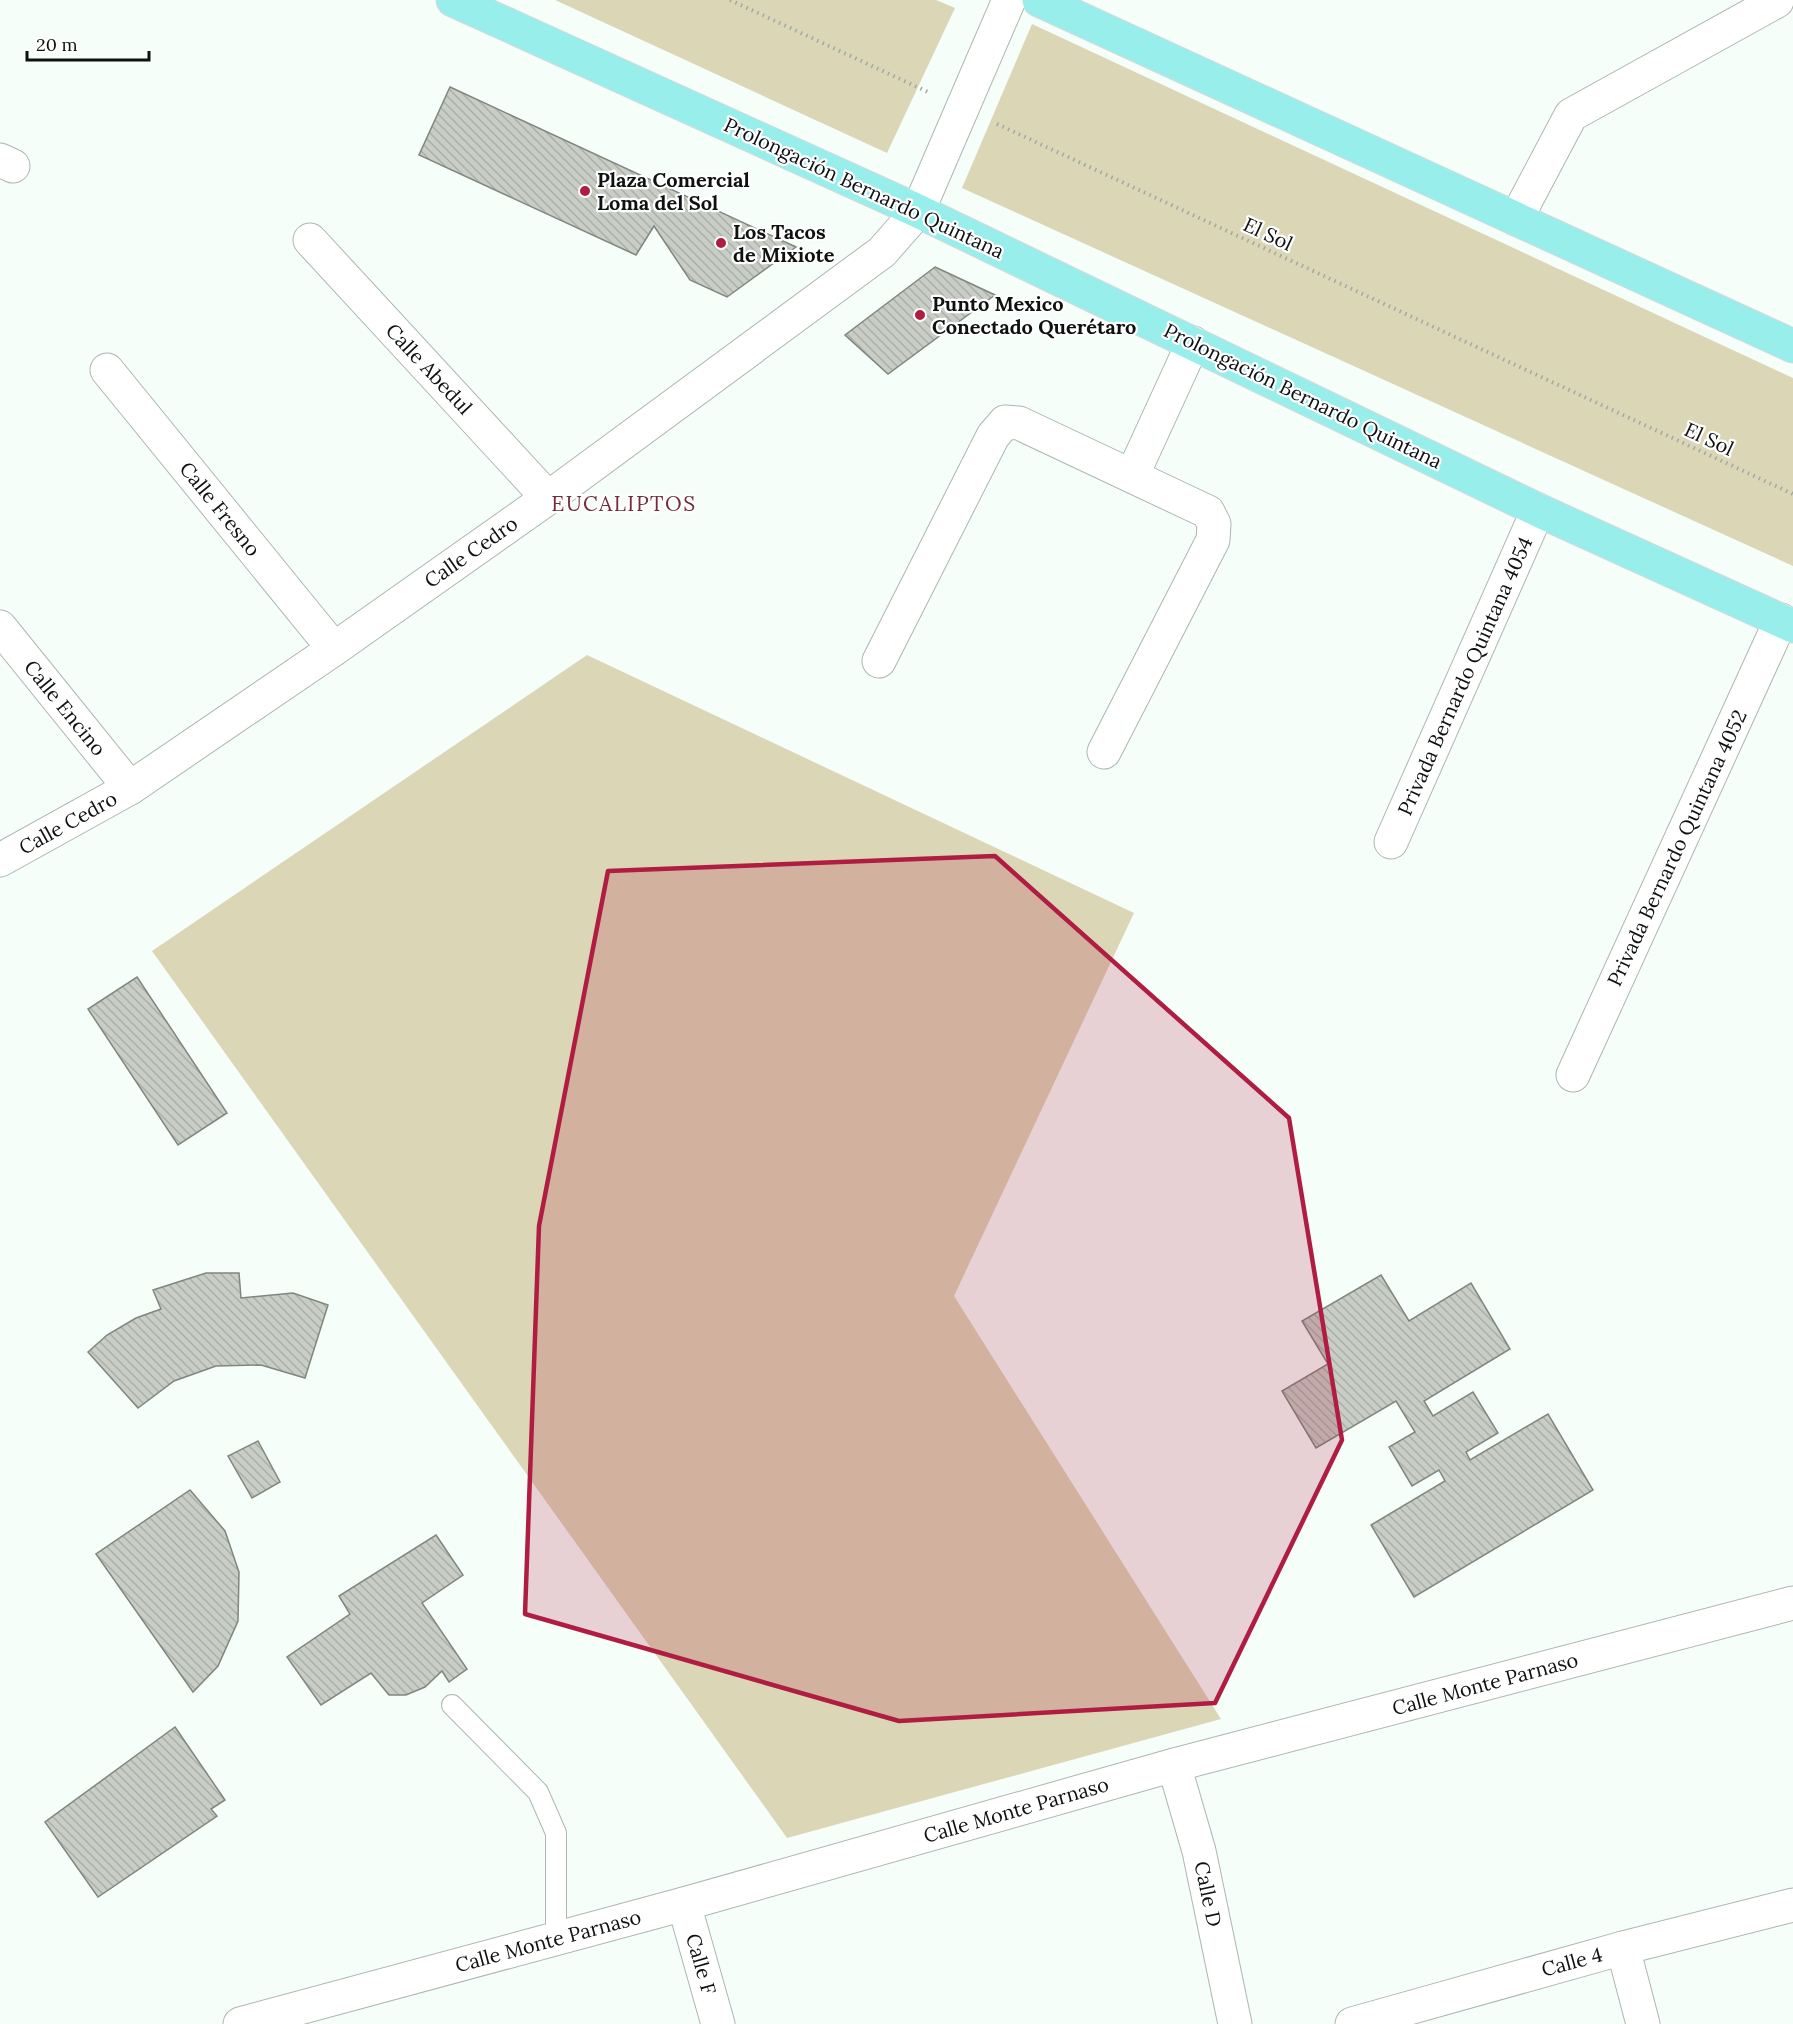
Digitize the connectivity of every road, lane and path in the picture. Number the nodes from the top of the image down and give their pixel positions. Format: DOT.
graph roads {
  1 [pos="453,0"];
  2 [pos="730,0"];
  3 [pos="1009,0"];
  4 [pos="1039,0"];
  5 [pos="1777,1"];
  6 [pos="963,108"];
  7 [pos="918,211"];
  8 [pos="1516,219"];
  9 [pos="310,240"];
  10 [pos="1192,343"];
  11 [pos="1793,346"];
  12 [pos="106,370"];
  13 [pos="1132,476"];
  14 [pos="1793,494"];
  15 [pos="548,498"];
  16 [pos="1538,510"];
  17 [pos="1787,623"];
  18 [pos="0,627"];
  19 [pos="333,649"];
  20 [pos="879,661"];
  21 [pos="1104,752"];
  22 [pos="130,788"];
  23 [pos="1391,842"];
  24 [pos="0,860"];
  25 [pos="1573,1075"];
  26 [pos="1793,1603"];
  27 [pos="452,1705"];
  28 [pos="1174,1765"];
  29 [pos="684,1904"];
  30 [pos="1793,1905"];
  31 [pos="556,1939"];
  32 [pos="1623,1948"];
  33 [pos="1366,2022"];
  34 [pos="240,2024"];
  35 [pos="718,2024"];
  36 [pos="1235,2024"];
  37 [pos="1642,2024"];
  1 -- 7 [label="main road, Prolongación Bernardo Quintana"];
  2 -- 6 [label="path, El Sol"];
  3 -- 6 [label="street, Calle Cedro"];
  4 -- 8 [label="main road"];
  5 -- 8 [label="street"];
  6 -- 7 [label="street, Calle Cedro"];
  6 -- 14 [label="path, El Sol"];
  7 -- 10 [label="main road, Prolongación Bernardo Quintana"];
  7 -- 15 [label="street, Calle Cedro"];
  8 -- 11 [label="main road"];
  9 -- 15 [label="street, Calle Abedul"];
  10 -- 13 [label="street"];
  10 -- 16 [label="main road, Prolongación Bernardo Quintana"];
  12 -- 19 [label="street, Calle Fresno"];
  13 -- 20 [label="street"];
  13 -- 21 [label="street"];
  15 -- 19 [label="street, Calle Cedro"];
  16 -- 17 [label="main road, Prolongación Bernardo Quintana"];
  16 -- 23 [label="street, Privada Bernardo Quintana 4054"];
  17 -- 25 [label="street, Privada Bernardo Quintana 4052"];
  18 -- 22 [label="street, Calle Encino"];
  19 -- 22 [label="street, Calle Cedro"];
  22 -- 24 [label="street, Calle Cedro"];
  26 -- 28 [label="street, Calle Monte Parnaso"];
  27 -- 31 [label="lane"];
  28 -- 29 [label="street, Calle Monte Parnaso"];
  28 -- 36 [label="street, Calle D"];
  29 -- 31 [label="street, Calle Monte Parnaso"];
  29 -- 35 [label="street, Calle F"];
  30 -- 32 [label="street, Calle 4"];
  31 -- 34 [label="street, Calle Monte Parnaso"];
  32 -- 33 [label="street, Calle 4"];
  32 -- 37 [label="street"];
}
